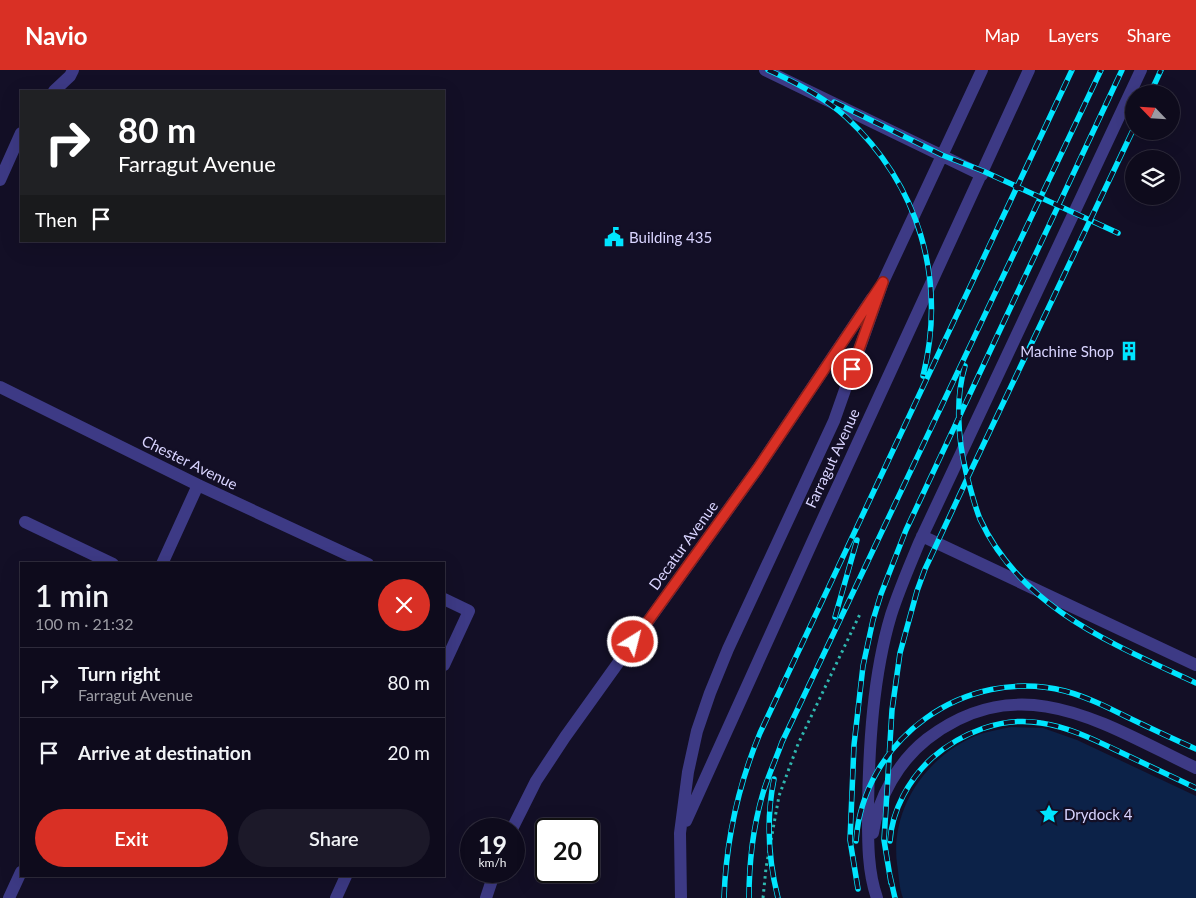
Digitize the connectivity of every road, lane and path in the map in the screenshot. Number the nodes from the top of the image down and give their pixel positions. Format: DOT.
graph roads {
  1 [pos="73,70"];
  2 [pos="765,70"];
  3 [pos="982,70"];
  4 [pos="1029,70"];
  5 [pos="1141,70"];
  6 [pos="55,90"];
  7 [pos="20,136"];
  8 [pos="942,155"];
  9 [pos="982,175"];
  10 [pos="0,180"];
  11 [pos="883,282"];
  12 [pos="0,387"];
  13 [pos="198,485"];
  14 [pos="25,522"];
  15 [pos="922,536"];
  16 [pos="108,562"];
  17 [pos="163,562"];
  18 [pos="364,562"];
  19 [pos="445,599"];
  20 [pos="860,614"];
  21 [pos="445,663"];
  22 [pos="1196,664"];
  23 [pos="1196,768"];
  24 [pos="518,818"];
  25 [pos="680,833"];
  26 [pos="870,857"];
  27 [pos="20,874"];
  28 [pos="346,877"];
  29 [pos="491,883"];
  30 [pos="9,898"];
  31 [pos="336,898"];
  32 [pos="486,898"];
  33 [pos="681,898"];
  34 [pos="763,898"];
  35 [pos="877,898"];
  1 -- 6 [label="street"];
  2 -- 8 [label="street"];
  3 -- 8 [label="street, Farragut Avenue"];
  4 -- 9 [label="street, Farragut Avenue"];
  5 -- 15 [label="street"];
  7 -- 10 [label="street"];
  8 -- 9 [label="street"];
  8 -- 11 [label="street, Farragut Avenue"];
  9 -- 25 [label="street, Farragut Avenue"];
  11 -- 24 [label="street, Decatur Avenue"];
  11 -- 25 [label="street, Farragut Avenue"];
  12 -- 13 [label="street, Chester Avenue"];
  13 -- 17 [label="street"];
  13 -- 18 [label="street, Chester Avenue"];
  14 -- 16 [label="street"];
  15 -- 22 [label="street"];
  15 -- 26 [label="street"];
  19 -- 21 [label="street"];
  20 -- 34 [label="path"];
  23 -- 26 [label="street"];
  25 -- 33 [label="street, Farragut Avenue"];
  26 -- 35 [label="street"];
  27 -- 30 [label="street"];
  28 -- 31 [label="street"];
  29 -- 32 [label="street"];
}
